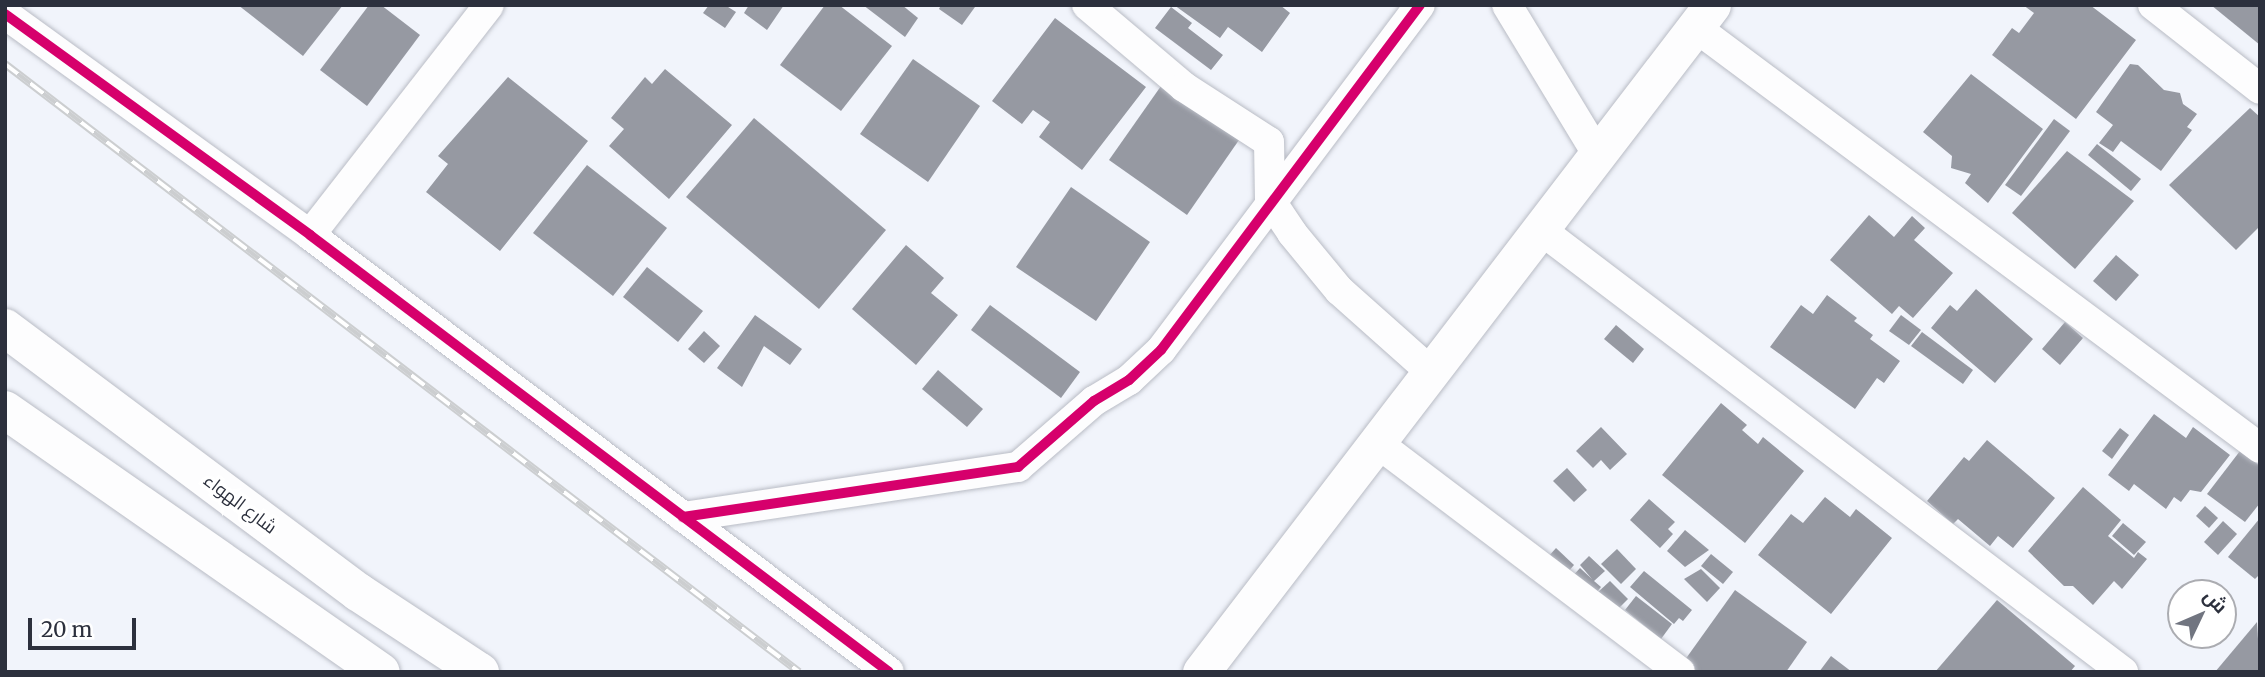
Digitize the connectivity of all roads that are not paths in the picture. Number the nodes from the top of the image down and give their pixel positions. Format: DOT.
graph roads {
  1 [pos="489,5"];
  2 [pos="1087,5"];
  3 [pos="1420,5"];
  4 [pos="1507,5"];
  5 [pos="2153,5"];
  6 [pos="5,14"];
  7 [pos="1703,16"];
  8 [pos="2260,89"];
  9 [pos="1598,157"];
  10 [pos="1270,200"];
  11 [pos="1541,230"];
  12 [pos="310,235"];
  13 [pos="5,328"];
  14 [pos="1431,372"];
  15 [pos="5,410"];
  16 [pos="1376,442"];
  17 [pos="2260,448"];
  18 [pos="682,517"];
  19 [pos="382,672"];
  20 [pos="480,672"];
  21 [pos="889,672"];
  22 [pos="1201,672"];
  23 [pos="1679,672"];
  24 [pos="2123,672"];
  1 -- 12 [label="street"];
  2 -- 10 [label="street"];
  3 -- 10 [label="street"];
  4 -- 9 [label="street"];
  5 -- 8 [label="street"];
  6 -- 12 [label="street"];
  7 -- 9 [label="street"];
  7 -- 17 [label="street"];
  9 -- 11 [label="street"];
  10 -- 14 [label="street"];
  10 -- 18 [label="street"];
  11 -- 14 [label="street"];
  11 -- 24 [label="street"];
  12 -- 18 [label="street"];
  13 -- 20 [label="highway, شارع الهواء"];
  14 -- 16 [label="street"];
  15 -- 19 [label="highway"];
  16 -- 22 [label="street"];
  16 -- 23 [label="street"];
  18 -- 21 [label="street"];
}
